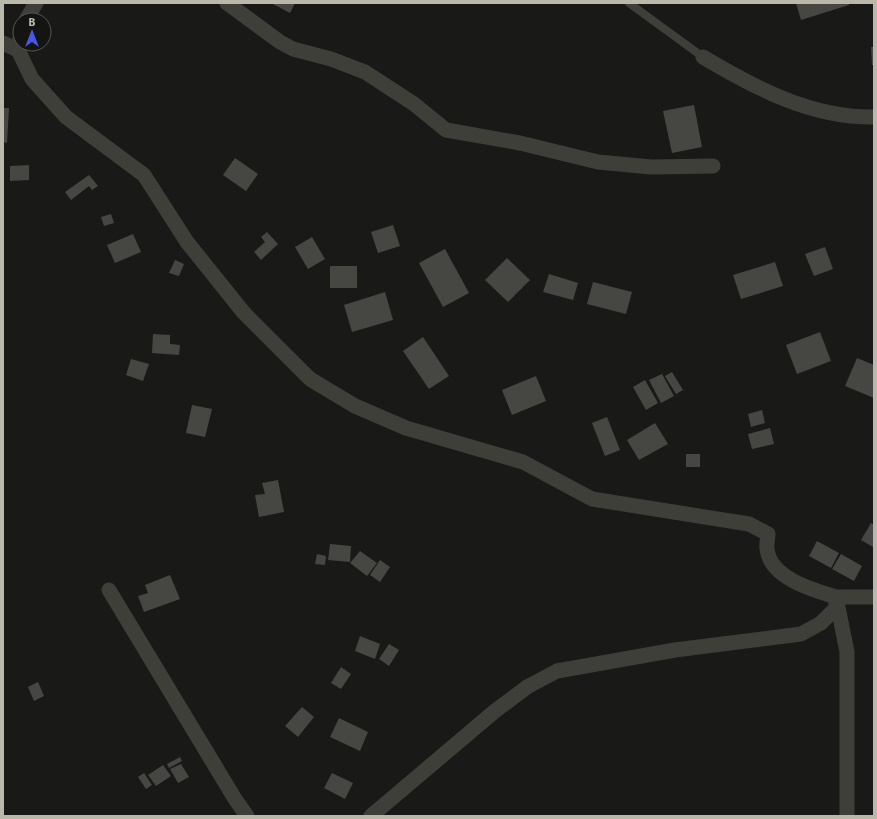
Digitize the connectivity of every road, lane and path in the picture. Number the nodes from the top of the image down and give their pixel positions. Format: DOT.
graph roads {
  1 [pos="36,3"];
  2 [pos="227,3"];
  3 [pos="629,3"];
  4 [pos="31,12"];
  5 [pos="22,52"];
  6 [pos="703,57"];
  7 [pos="874,117"];
  8 [pos="713,166"];
  9 [pos="109,590"];
  10 [pos="836,597"];
  11 [pos="874,597"];
  12 [pos="247,816"];
  13 [pos="371,816"];
  14 [pos="847,816"];
  1 -- 4 [label="street"];
  2 -- 8 [label="street"];
  3 -- 6 [label="lane"];
  5 -- 10 [label="street"];
  6 -- 7 [label="street"];
  9 -- 12 [label="street"];
  10 -- 11 [label="street"];
  10 -- 13 [label="street"];
  10 -- 14 [label="street"];
}
